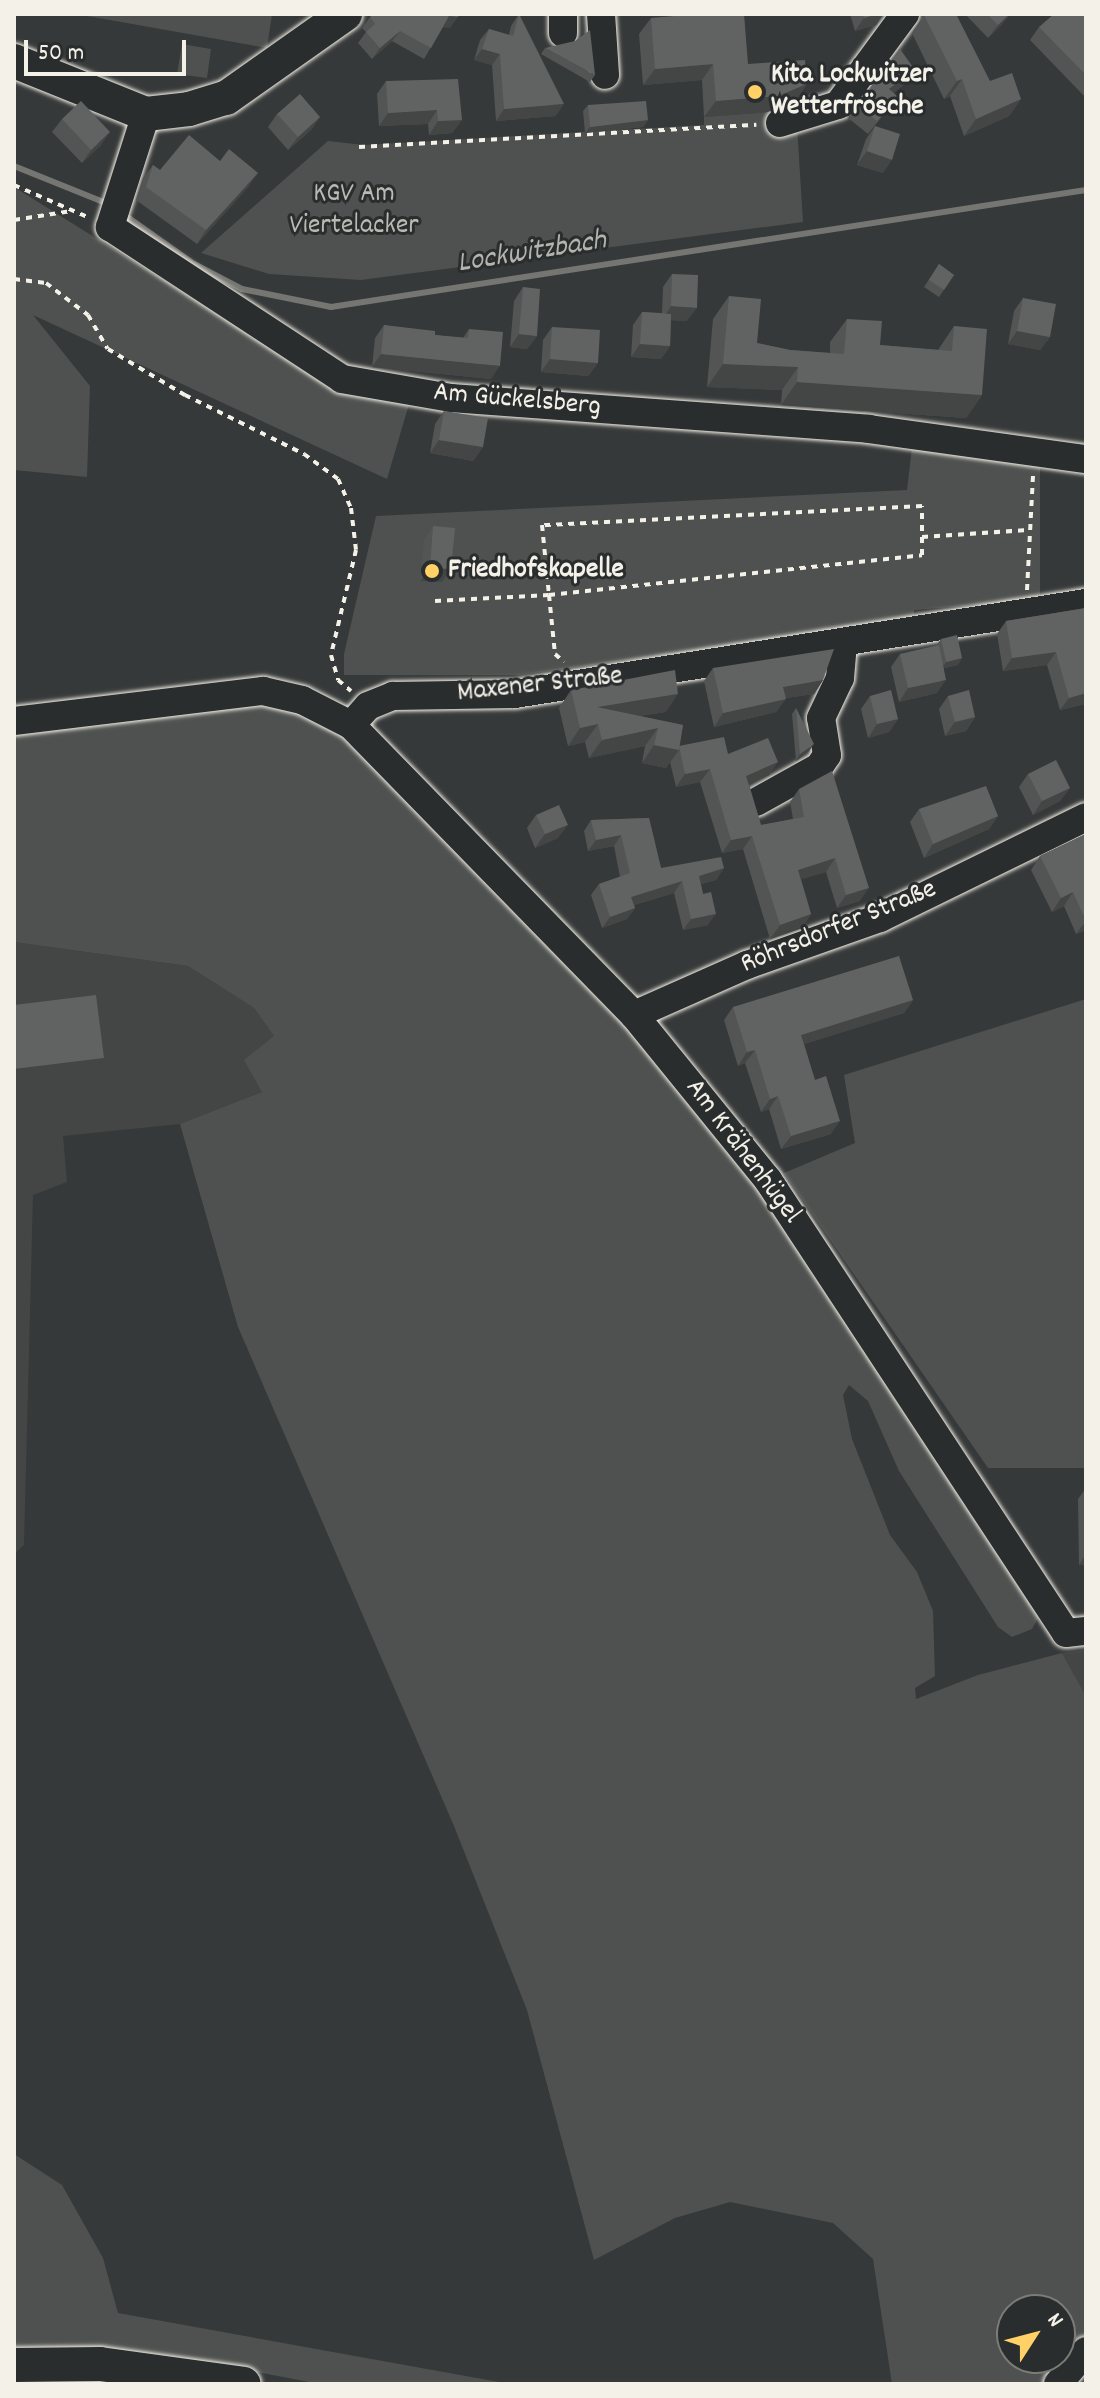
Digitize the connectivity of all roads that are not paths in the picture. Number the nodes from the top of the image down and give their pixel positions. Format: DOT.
graph roads {
  1 [pos="345,14"];
  2 [pos="601,14"];
  3 [pos="905,14"];
  4 [pos="14,61"];
  5 [pos="605,75"];
  6 [pos="146,114"];
  7 [pos="780,123"];
  8 [pos="1086,459"];
  9 [pos="1086,603"];
  10 [pos="843,646"];
  11 [pos="360,716"];
  12 [pos="14,721"];
  13 [pos="756,802"];
  14 [pos="1086,817"];
  15 [pos="634,1015"];
  16 [pos="1076,1632"];
  17 [pos="1086,2351"];
  18 [pos="14,2365"];
  19 [pos="14,2382"];
  20 [pos="75,2384"];
  21 [pos="244,2384"];
  22 [pos="1058,2384"];
  1 -- 6 [label="main road"];
  2 -- 5 [label="street"];
  3 -- 7 [label="street"];
  4 -- 6 [label="main road"];
  6 -- 8 [label="street, Am Gückelsberg"];
  9 -- 10 [label="street, Maxener Straße"];
  10 -- 11 [label="street, Maxener Straße"];
  10 -- 13 [label="street"];
  11 -- 12 [label="street"];
  11 -- 15 [label="street, Am Krähenhügel"];
  14 -- 15 [label="street, Röhrsdorfer Straße"];
  15 -- 16 [label="street, Am Krähenhügel"];
  17 -- 22 [label="street"];
  18 -- 21 [label="main road"];
  19 -- 20 [label="main road"];
}
